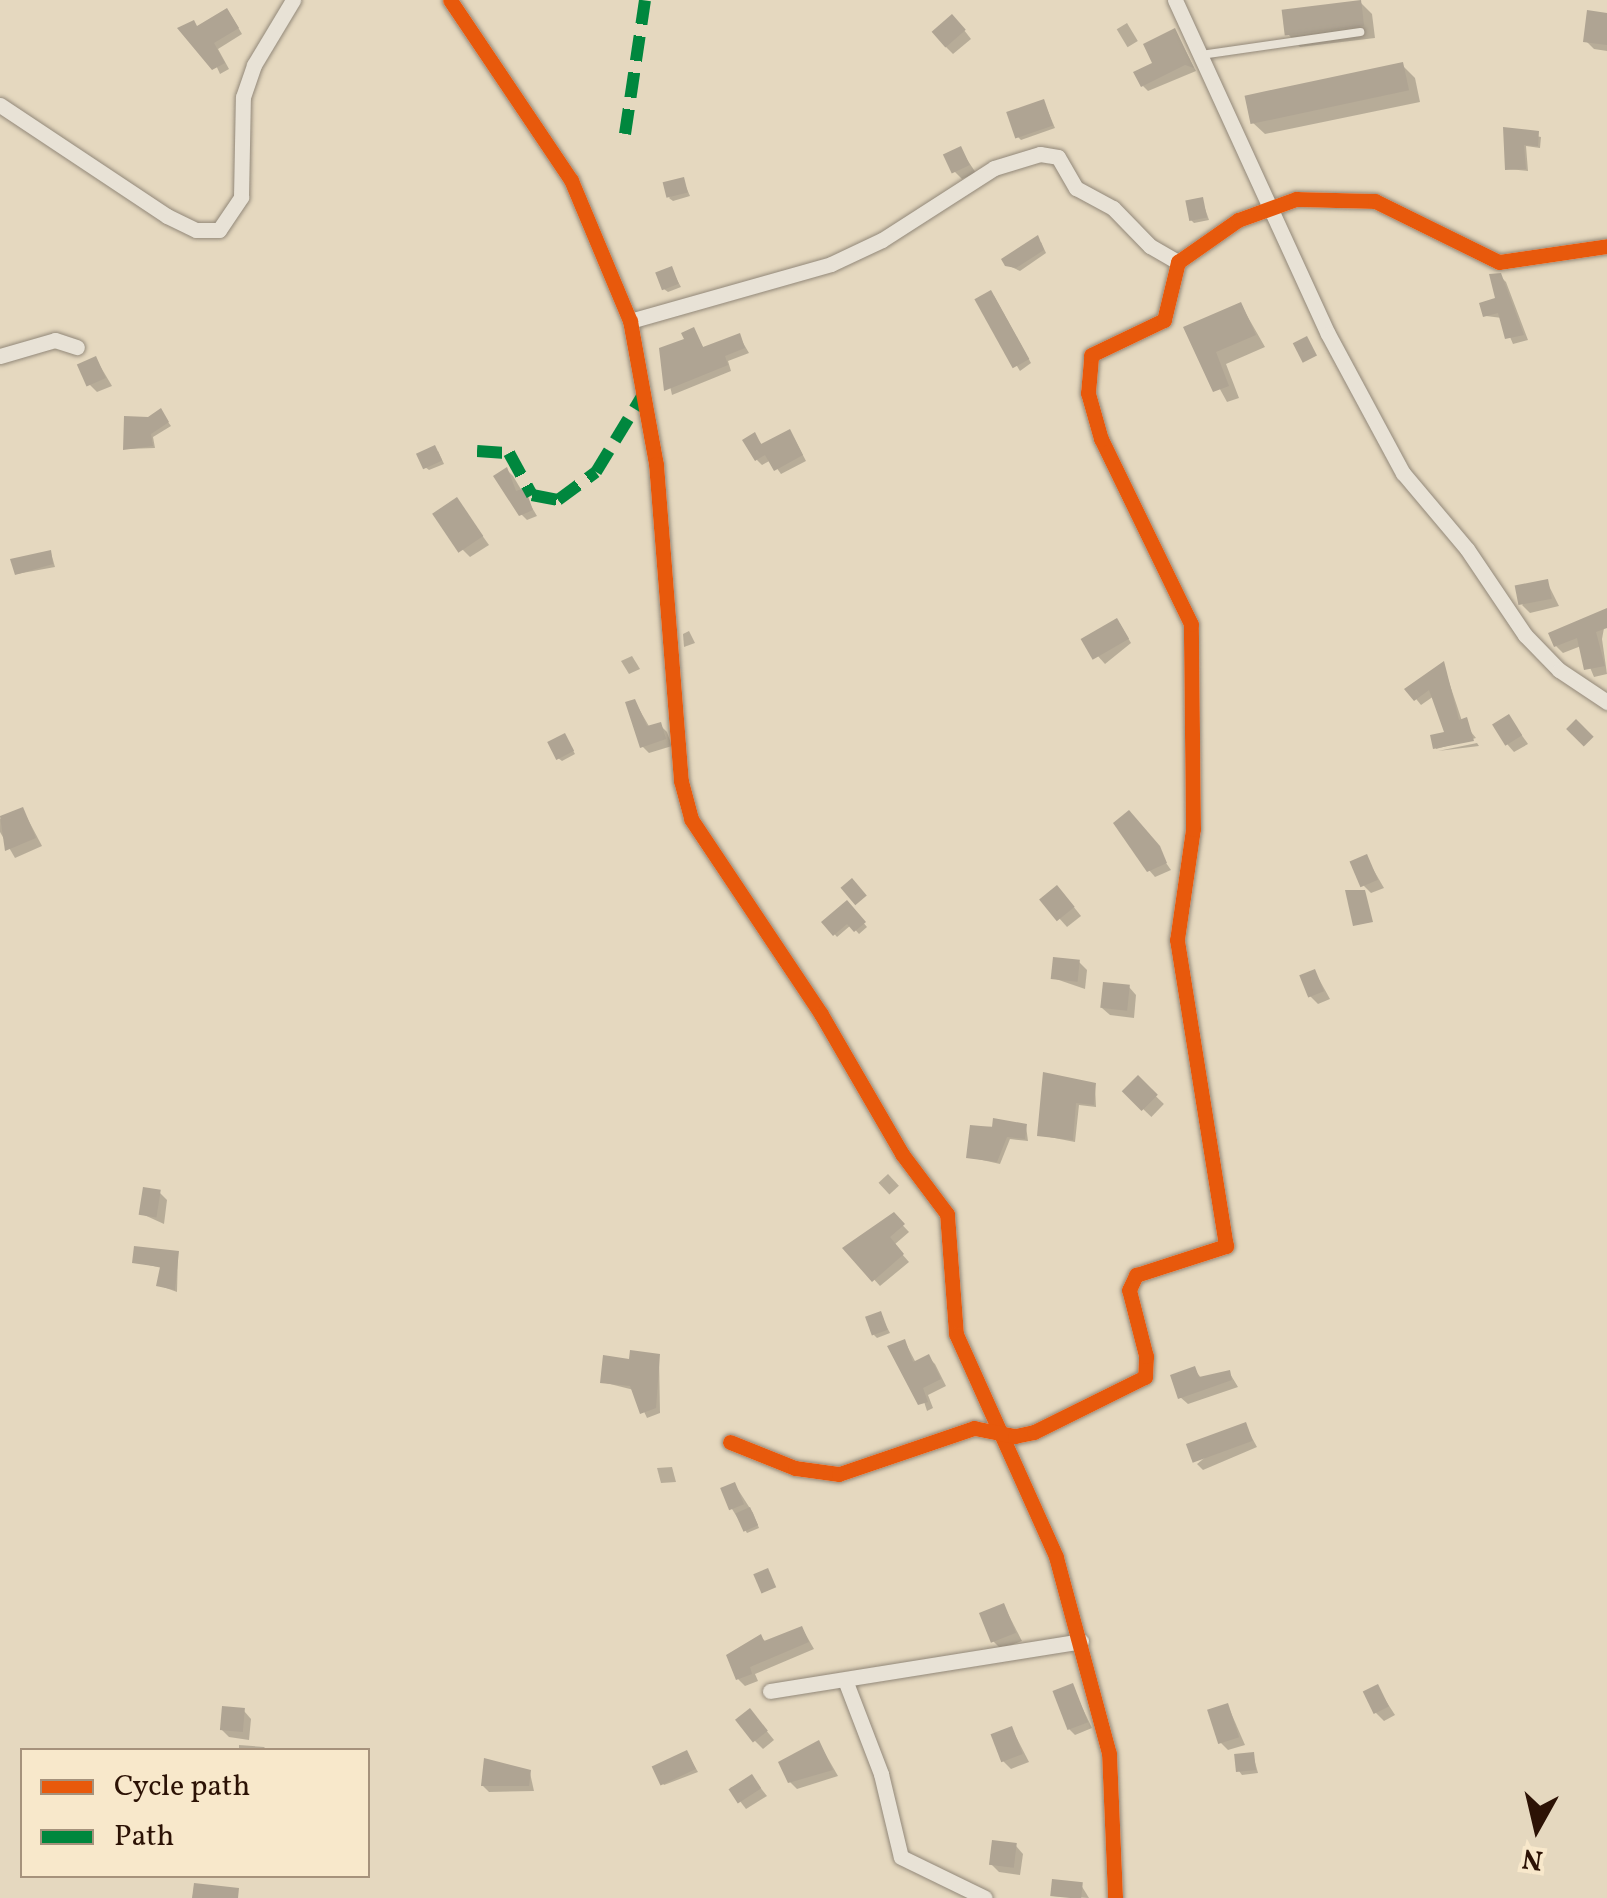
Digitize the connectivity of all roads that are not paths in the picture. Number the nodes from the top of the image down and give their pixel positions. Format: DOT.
graph roads {
  1 [pos="293,0"];
  2 [pos="450,0"];
  3 [pos="1175,0"];
  4 [pos="1360,32"];
  5 [pos="1200,55"];
  6 [pos="0,105"];
  7 [pos="1272,207"];
  8 [pos="1607,246"];
  9 [pos="1178,262"];
  10 [pos="630,321"];
  11 [pos="77,347"];
  12 [pos="0,356"];
  13 [pos="1607,702"];
  14 [pos="1004,1435"];
  15 [pos="730,1442"];
  16 [pos="1081,1642"];
  17 [pos="845,1680"];
  18 [pos="770,1691"];
  19 [pos="985,1898"];
  20 [pos="1115,1898"];
  1 -- 6 [label="street"];
  2 -- 10 [label="street"];
  3 -- 5 [label="street"];
  4 -- 5 [label="lane"];
  5 -- 7 [label="street"];
  7 -- 8 [label="street"];
  7 -- 9 [label="street"];
  7 -- 13 [label="street"];
  9 -- 10 [label="street"];
  9 -- 14 [label="street"];
  10 -- 14 [label="street"];
  11 -- 12 [label="street"];
  14 -- 15 [label="street"];
  14 -- 16 [label="street"];
  16 -- 17 [label="street"];
  16 -- 20 [label="street"];
  17 -- 18 [label="street"];
  17 -- 19 [label="street"];
}
